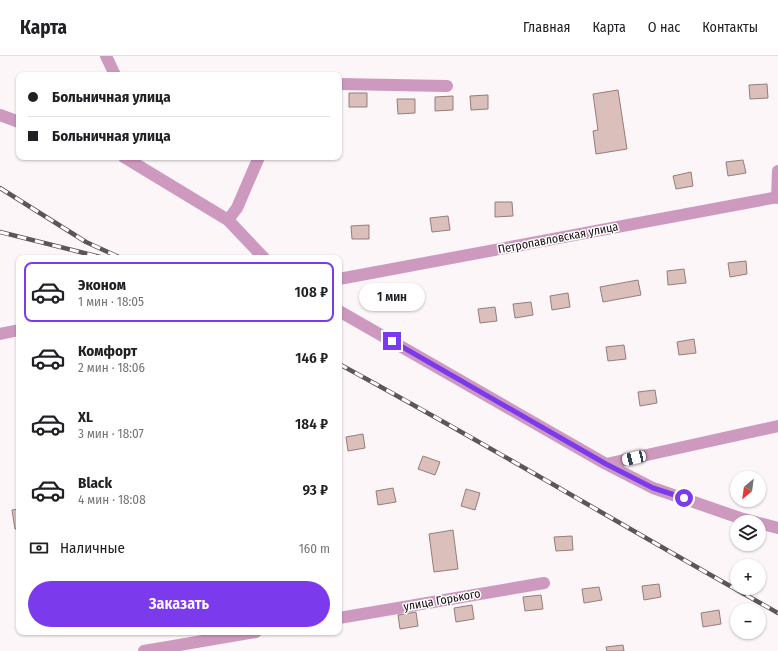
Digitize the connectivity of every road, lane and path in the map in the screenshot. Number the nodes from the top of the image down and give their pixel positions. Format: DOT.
graph roads {
  1 [pos="106,56"];
  2 [pos="114,72"];
  3 [pos="342,84"];
  4 [pos="447,86"];
  5 [pos="0,115"];
  6 [pos="16,121"];
  7 [pos="129,160"];
  8 [pos="258,160"];
  9 [pos="778,171"];
  10 [pos="777,198"];
  11 [pos="228,220"];
  12 [pos="261,255"];
  13 [pos="342,278"];
  14 [pos="342,313"];
  15 [pos="16,331"];
  16 [pos="0,334"];
  17 [pos="778,426"];
  18 [pos="606,464"];
  19 [pos="732,515"];
  20 [pos="766,525"];
  21 [pos="778,528"];
  22 [pos="544,583"];
  23 [pos="342,617"];
  24 [pos="238,635"];
  25 [pos="144,651"];
  1 -- 2 [label="street"];
  3 -- 4 [label="street"];
  5 -- 6 [label="street"];
  7 -- 11 [label="street"];
  8 -- 11 [label="street"];
  9 -- 10 [label="street"];
  10 -- 13 [label="street, Петропавловская улица"];
  11 -- 12 [label="street"];
  14 -- 18 [label="street"];
  15 -- 16 [label="street"];
  17 -- 18 [label="street"];
  18 -- 19 [label="street"];
  20 -- 21 [label="street"];
  22 -- 23 [label="street, улица Горького"];
  24 -- 25 [label="street"];
}
